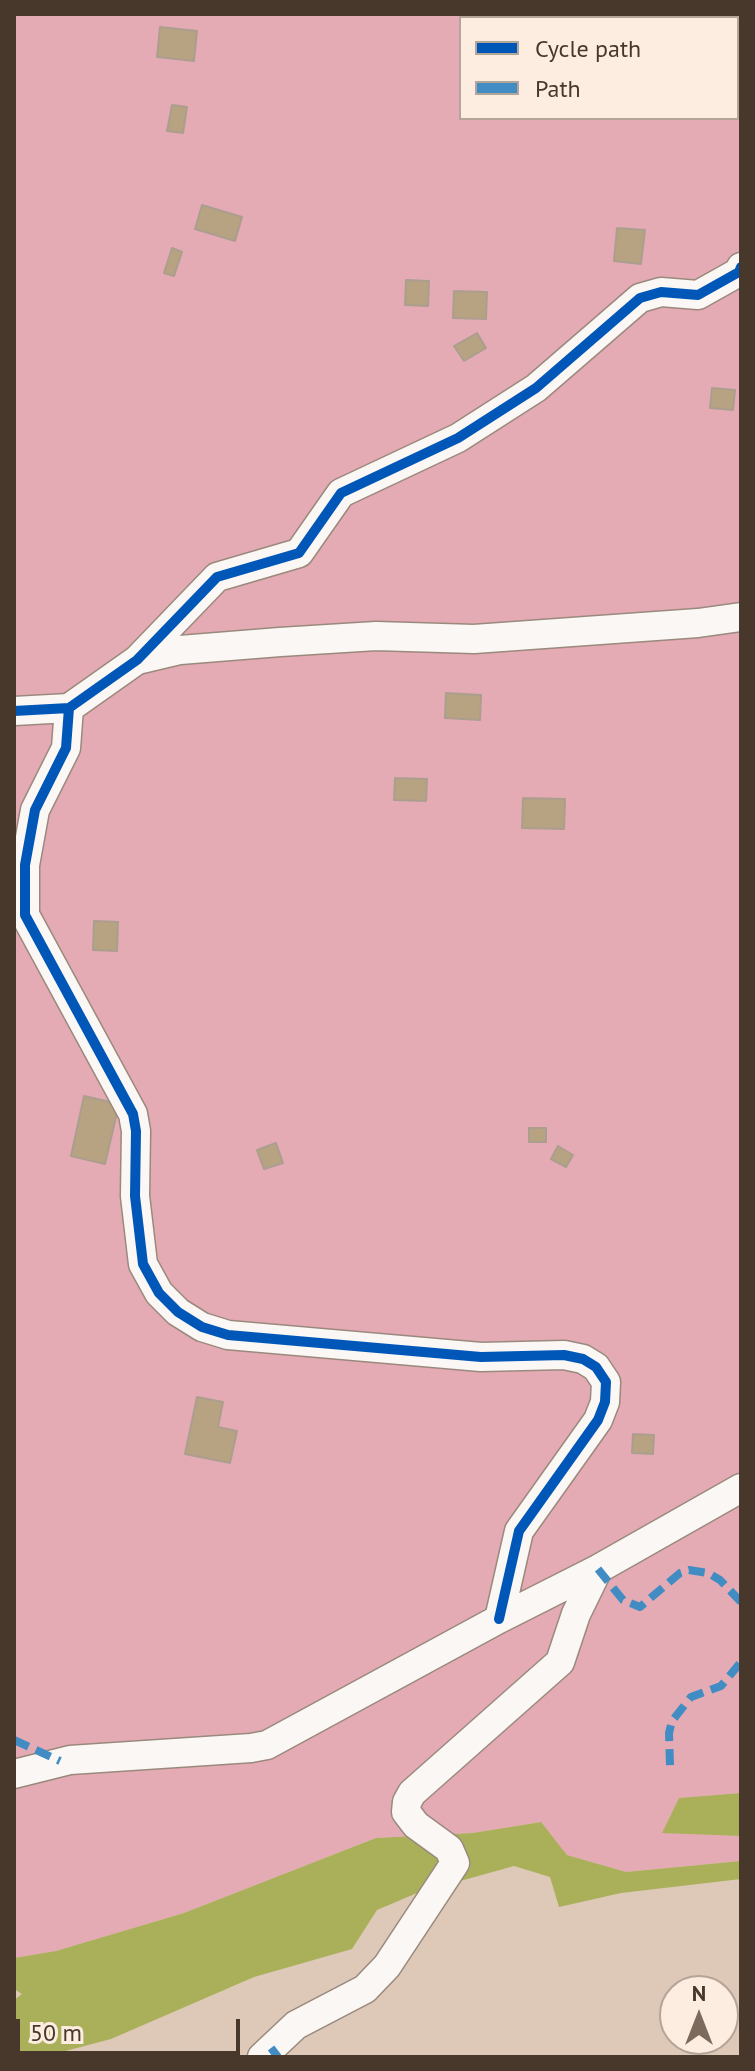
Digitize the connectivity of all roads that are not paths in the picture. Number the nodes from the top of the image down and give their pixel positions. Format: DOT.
graph roads {
  1 [pos="741,267"];
  2 [pos="741,617"];
  3 [pos="137,660"];
  4 [pos="69,708"];
  5 [pos="14,711"];
  6 [pos="20,862"];
  7 [pos="741,1488"];
  8 [pos="598,1569"];
  9 [pos="499,1619"];
  10 [pos="14,1774"];
  11 [pos="262,2057"];
  1 -- 3 [label="street"];
  2 -- 3 [label="street"];
  3 -- 4 [label="street"];
  4 -- 5 [label="street"];
  4 -- 6 [label="street"];
  6 -- 9 [label="street"];
  7 -- 8 [label="street"];
  8 -- 9 [label="street"];
  8 -- 11 [label="street"];
  9 -- 10 [label="street"];
}
